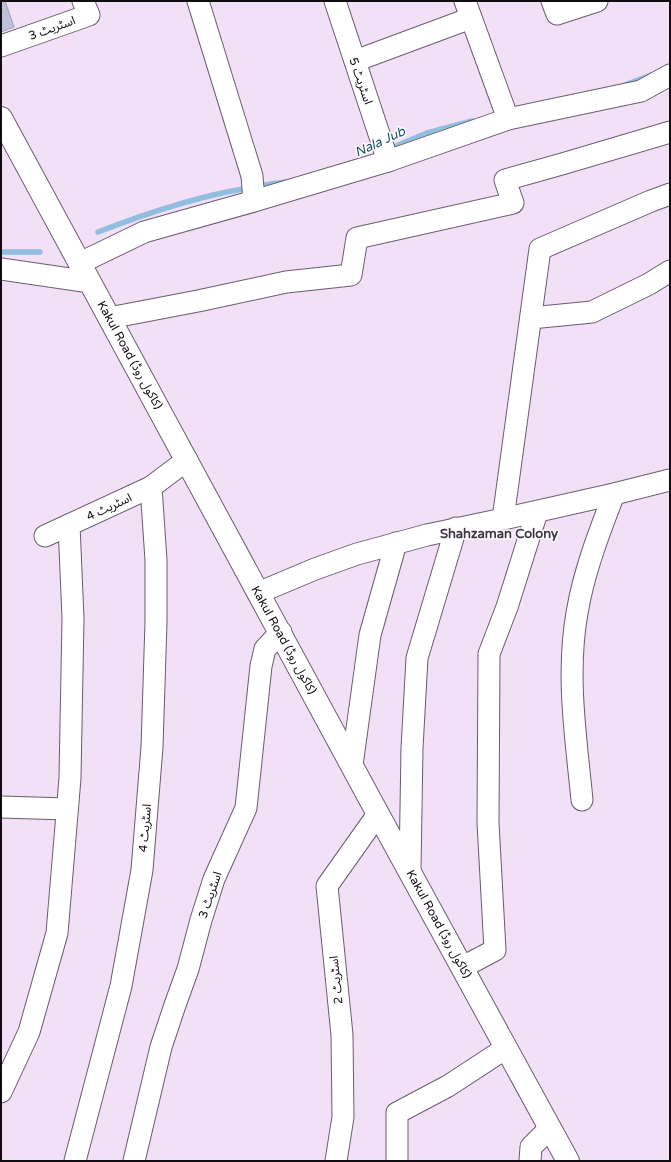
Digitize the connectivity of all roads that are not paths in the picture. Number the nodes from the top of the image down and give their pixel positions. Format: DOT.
graph roads {
  1 [pos="83,1"];
  2 [pos="198,1"];
  3 [pos="334,1"];
  4 [pos="552,1"];
  5 [pos="597,1"];
  6 [pos="468,9"];
  7 [pos="1,46"];
  8 [pos="355,61"];
  9 [pos="670,75"];
  10 [pos="1,118"];
  11 [pos="508,119"];
  12 [pos="670,132"];
  13 [pos="388,160"];
  14 [pos="670,194"];
  15 [pos="254,201"];
  16 [pos="80,263"];
  17 [pos="1,269"];
  18 [pos="670,271"];
  19 [pos="90,282"];
  20 [pos="109,318"];
  21 [pos="531,318"];
  22 [pos="187,460"];
  23 [pos="670,480"];
  24 [pos="151,488"];
  25 [pos="614,494"];
  26 [pos="537,512"];
  27 [pos="503,519"];
  28 [pos="69,525"];
  29 [pos="456,528"];
  30 [pos="45,536"];
  31 [pos="396,543"];
  32 [pos="258,593"];
  33 [pos="281,632"];
  34 [pos="352,765"];
  35 [pos="582,800"];
  36 [pos="1,807"];
  37 [pos="67,809"];
  38 [pos="378,814"];
  39 [pos="410,870"];
  40 [pos="463,967"];
  41 [pos="506,1048"];
  42 [pos="1,1092"];
  43 [pos="550,1128"];
  44 [pos="75,1161"];
  45 [pos="134,1161"];
  46 [pos="336,1161"];
  47 [pos="397,1161"];
  48 [pos="530,1161"];
  49 [pos="568,1161"];
  1 -- 7 [label="street, اسٹریٹ 3"];
  2 -- 15 [label="street"];
  3 -- 8 [label="street, اسٹریٹ 5"];
  4 -- 5 [label="street"];
  6 -- 8 [label="street"];
  6 -- 11 [label="street"];
  8 -- 13 [label="street, اسٹریٹ 5"];
  9 -- 11 [label="street"];
  10 -- 16 [label="main road, Kakul Road (کاکول روڈ)"];
  11 -- 13 [label="street"];
  12 -- 20 [label="street"];
  13 -- 15 [label="street"];
  14 -- 21 [label="street"];
  15 -- 16 [label="street"];
  16 -- 19 [label="main road, Kakul Road (کاکول روڈ)"];
  17 -- 19 [label="street"];
  18 -- 21 [label="street"];
  19 -- 20 [label="main road, Kakul Road (کاکول روڈ)"];
  20 -- 22 [label="main road, Kakul Road (کاکول روڈ)"];
  21 -- 27 [label="street"];
  22 -- 24 [label="street, اسٹریٹ 4"];
  22 -- 32 [label="main road, Kakul Road (کاکول روڈ)"];
  23 -- 25 [label="street"];
  24 -- 28 [label="street, اسٹریٹ 4"];
  24 -- 44 [label="street, اسٹریٹ 4"];
  25 -- 26 [label="street"];
  25 -- 35 [label="street"];
  26 -- 27 [label="street"];
  26 -- 40 [label="street"];
  27 -- 29 [label="street"];
  28 -- 30 [label="street, اسٹریٹ 4"];
  28 -- 37 [label="street"];
  29 -- 31 [label="street"];
  29 -- 39 [label="street"];
  31 -- 32 [label="street"];
  31 -- 34 [label="street"];
  32 -- 33 [label="main road, Kakul Road (کاکول روڈ)"];
  33 -- 34 [label="main road, Kakul Road (کاکول روڈ)"];
  33 -- 45 [label="street, اسٹریٹ 3"];
  34 -- 38 [label="main road, Kakul Road (کاکول روڈ)"];
  36 -- 37 [label="street"];
  37 -- 42 [label="street"];
  38 -- 39 [label="main road, Kakul Road (کاکول روڈ)"];
  38 -- 46 [label="street, اسٹریٹ 2"];
  39 -- 40 [label="main road, Kakul Road (کاکول روڈ)"];
  40 -- 41 [label="main road, Kakul Road (کاکول روڈ)"];
  41 -- 43 [label="main road, Kakul Road (کاکول روڈ)"];
  41 -- 47 [label="street"];
  43 -- 48 [label="street"];
  43 -- 49 [label="main road, Kakul Road (کاکول روڈ)"];
}
